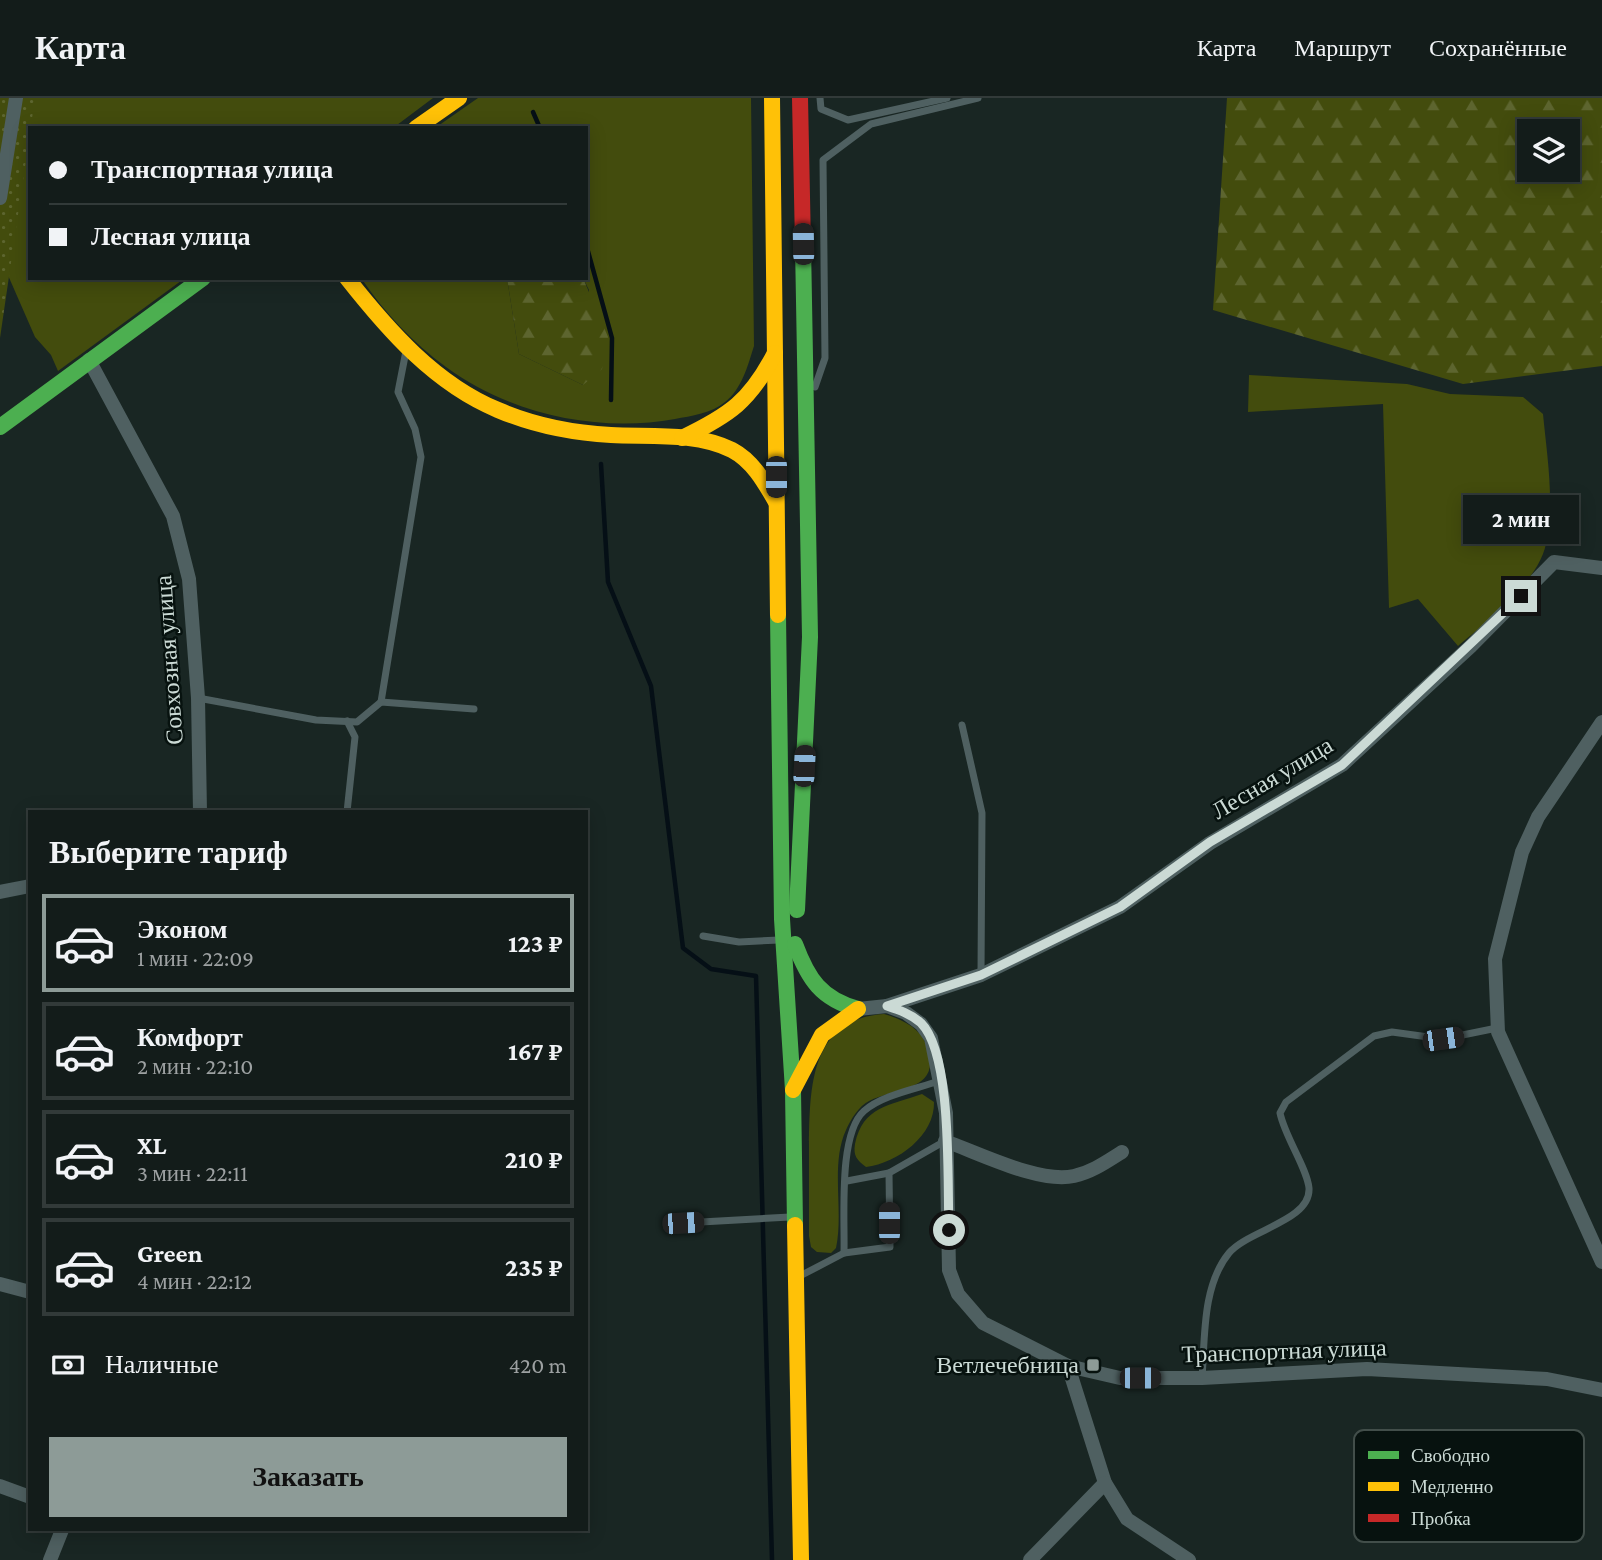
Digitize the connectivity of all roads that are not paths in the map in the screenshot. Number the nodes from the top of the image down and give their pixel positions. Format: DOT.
graph roads {
  1 [pos="16,98"];
  2 [pos="459,98"];
  3 [pos="772,98"];
  4 [pos="800,98"];
  5 [pos="820,98"];
  6 [pos="947,98"];
  7 [pos="978,98"];
  8 [pos="419,126"];
  9 [pos="0,198"];
  10 [pos="199,280"];
  11 [pos="349,280"];
  12 [pos="407,346"];
  13 [pos="776,352"];
  14 [pos="89,360"];
  15 [pos="808,407"];
  16 [pos="0,427"];
  17 [pos="681,438"];
  18 [pos="776,502"];
  19 [pos="1602,568"];
  20 [pos="198,698"];
  21 [pos="381,702"];
  22 [pos="474,709"];
  23 [pos="347,721"];
  24 [pos="1602,722"];
  25 [pos="962,725"];
  26 [pos="200,810"];
  27 [pos="347,810"];
  28 [pos="28,886"];
  29 [pos="0,892"];
  30 [pos="703,936"];
  31 [pos="789,942"];
  32 [pos="981,975"];
  33 [pos="887,1006"];
  34 [pos="858,1009"];
  35 [pos="1498,1027"];
  36 [pos="942,1081"];
  37 [pos="793,1090"];
  38 [pos="945,1141"];
  39 [pos="1122,1152"];
  40 [pos="889,1173"];
  41 [pos="847,1181"];
  42 [pos="795,1216"];
  43 [pos="683,1223"];
  44 [pos="844,1252"];
  45 [pos="1602,1262"];
  46 [pos="796,1278"];
  47 [pos="0,1284"];
  48 [pos="28,1291"];
  49 [pos="1068,1366"];
  50 [pos="1202,1378"];
  51 [pos="1602,1390"];
  52 [pos="1105,1483"];
  53 [pos="0,1486"];
  54 [pos="28,1496"];
  55 [pos="62,1531"];
  56 [pos="50,1560"];
  57 [pos="801,1560"];
  58 [pos="1030,1560"];
  59 [pos="1189,1560"];
  1 -- 9 [label="street"];
  2 -- 8 [label="main road"];
  3 -- 13 [label="main road"];
  4 -- 15 [label="main road"];
  5 -- 6 [label="lane"];
  7 -- 15 [label="lane"];
  10 -- 14 [label="main road"];
  11 -- 12 [label="main road"];
  12 -- 17 [label="main road"];
  12 -- 21 [label="lane"];
  13 -- 17 [label="main road"];
  13 -- 18 [label="main road"];
  14 -- 16 [label="main road"];
  14 -- 20 [label="street, Совхозная улица"];
  15 -- 31 [label="main road"];
  17 -- 18 [label="main road"];
  18 -- 31 [label="main road"];
  19 -- 32 [label="street, Лесная улица"];
  20 -- 23 [label="lane"];
  20 -- 26 [label="street, Совхозная улица"];
  21 -- 22 [label="lane"];
  21 -- 23 [label="lane"];
  23 -- 27 [label="lane"];
  24 -- 35 [label="street"];
  25 -- 32 [label="lane"];
  28 -- 29 [label="street"];
  30 -- 31 [label="lane"];
  31 -- 34 [label="main road"];
  31 -- 37 [label="main road"];
  32 -- 33 [label="street, Лесная улица"];
  33 -- 34 [label="street"];
  33 -- 36 [label="street, Транспортная улица"];
  34 -- 37 [label="main road"];
  35 -- 45 [label="street"];
  35 -- 50 [label="lane"];
  36 -- 38 [label="street, Транспортная улица"];
  36 -- 41 [label="lane"];
  37 -- 42 [label="main road"];
  38 -- 39 [label="street"];
  38 -- 40 [label="lane"];
  38 -- 49 [label="street, Транспортная улица"];
  40 -- 41 [label="lane"];
  40 -- 44 [label="lane"];
  41 -- 44 [label="lane"];
  42 -- 43 [label="lane"];
  42 -- 46 [label="main road"];
  44 -- 46 [label="lane"];
  46 -- 57 [label="main road"];
  47 -- 48 [label="street"];
  49 -- 50 [label="street, Транспортная улица"];
  49 -- 52 [label="street"];
  50 -- 51 [label="street, Транспортная улица"];
  52 -- 58 [label="street"];
  52 -- 59 [label="street"];
  53 -- 54 [label="street"];
  55 -- 56 [label="street"];
}
